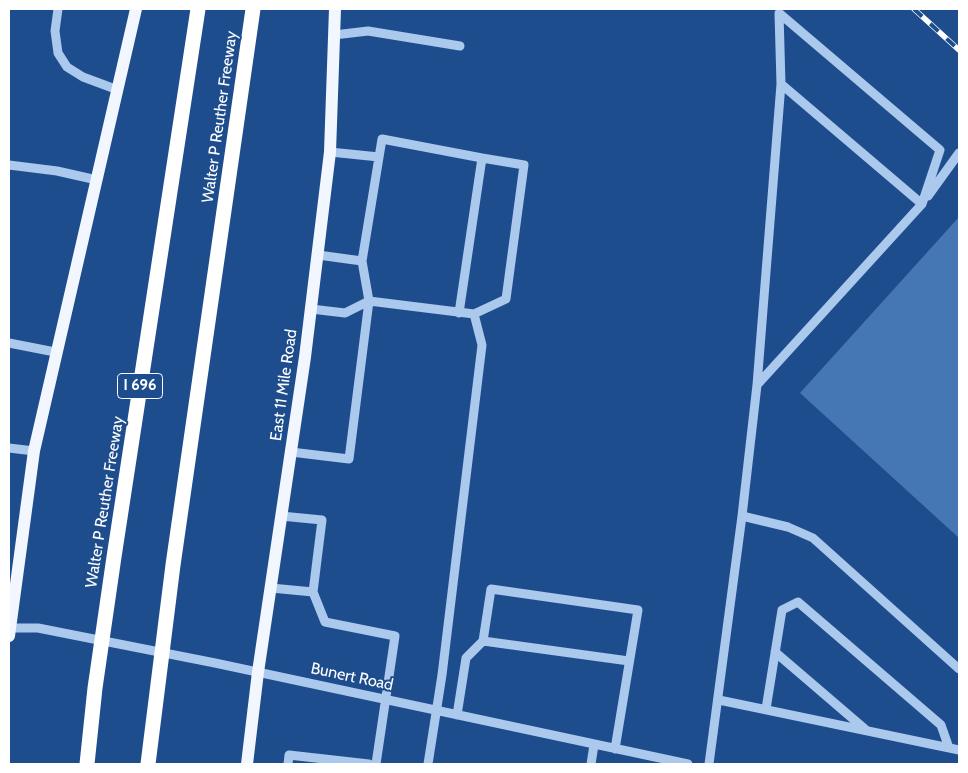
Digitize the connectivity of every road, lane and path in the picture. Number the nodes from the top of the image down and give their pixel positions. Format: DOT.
graph roads {
  1 [pos="58,9"];
  2 [pos="136,9"];
  3 [pos="198,9"];
  4 [pos="253,9"];
  5 [pos="335,9"];
  6 [pos="334,34"];
  7 [pos="460,46"];
  8 [pos="781,84"];
  9 [pos="118,90"];
  10 [pos="330,152"];
  11 [pos="959,153"];
  12 [pos="379,157"];
  13 [pos="482,158"];
  14 [pos="9,165"];
  15 [pos="97,180"];
  16 [pos="922,204"];
  17 [pos="318,255"];
  18 [pos="362,261"];
  19 [pos="369,302"];
  20 [pos="311,309"];
  21 [pos="459,312"];
  22 [pos="474,314"];
  23 [pos="9,343"];
  24 [pos="55,352"];
  25 [pos="756,385"];
  26 [pos="9,448"];
  27 [pos="34,451"];
  28 [pos="291,452"];
  29 [pos="281,516"];
  30 [pos="742,516"];
  31 [pos="271,588"];
  32 [pos="313,592"];
  33 [pos="9,631"];
  34 [pos="483,641"];
  35 [pos="775,652"];
  36 [pos="630,661"];
  37 [pos="959,669"];
  38 [pos="258,672"];
  39 [pos="386,699"];
  40 [pos="719,700"];
  41 [pos="766,709"];
  42 [pos="436,710"];
  43 [pos="457,715"];
  44 [pos="867,731"];
  45 [pos="594,745"];
  46 [pos="949,748"];
  47 [pos="615,749"];
  48 [pos="959,750"];
  49 [pos="327,762"];
  50 [pos="87,764"];
  51 [pos="148,764"];
  52 [pos="247,764"];
  53 [pos="288,764"];
  54 [pos="369,764"];
  55 [pos="376,764"];
  56 [pos="428,764"];
  57 [pos="591,764"];
  58 [pos="688,764"];
  59 [pos="709,764"];
  1 -- 9 [label="street"];
  2 -- 9 [label="main road"];
  3 -- 50 [label="highway, Walter P Reuther Freeway / I 696"];
  4 -- 51 [label="highway, Walter P Reuther Freeway"];
  5 -- 6 [label="main road, East 11 Mile Road"];
  6 -- 7 [label="street"];
  6 -- 10 [label="main road, East 11 Mile Road"];
  8 -- 16 [label="street"];
  8 -- 16 [label="street"];
  8 -- 25 [label="street"];
  9 -- 15 [label="main road"];
  10 -- 12 [label="street"];
  10 -- 17 [label="main road, East 11 Mile Road"];
  11 -- 16 [label="street"];
  12 -- 13 [label="street"];
  12 -- 18 [label="street"];
  13 -- 21 [label="street"];
  13 -- 22 [label="street"];
  14 -- 15 [label="street"];
  15 -- 24 [label="main road"];
  16 -- 25 [label="street"];
  17 -- 18 [label="street"];
  17 -- 20 [label="main road, East 11 Mile Road"];
  18 -- 19 [label="street"];
  19 -- 20 [label="street"];
  19 -- 21 [label="street"];
  19 -- 28 [label="street"];
  20 -- 28 [label="main road, East 11 Mile Road"];
  21 -- 22 [label="street"];
  22 -- 42 [label="street"];
  23 -- 24 [label="street"];
  24 -- 27 [label="main road"];
  25 -- 30 [label="street"];
  26 -- 27 [label="street"];
  27 -- 33 [label="main road"];
  28 -- 29 [label="main road, East 11 Mile Road"];
  29 -- 31 [label="main road, East 11 Mile Road"];
  29 -- 32 [label="street"];
  30 -- 37 [label="street"];
  30 -- 40 [label="street"];
  31 -- 32 [label="street"];
  31 -- 38 [label="main road, East 11 Mile Road"];
  32 -- 39 [label="street"];
  33 -- 38 [label="street, Bunert Road"];
  34 -- 36 [label="street"];
  34 -- 36 [label="street"];
  34 -- 43 [label="street"];
  35 -- 41 [label="street"];
  35 -- 44 [label="street"];
  35 -- 46 [label="street"];
  36 -- 47 [label="street"];
  38 -- 39 [label="street, Bunert Road"];
  38 -- 52 [label="main road, East 11 Mile Road"];
  39 -- 42 [label="street, Bunert Road"];
  39 -- 55 [label="street"];
  40 -- 41 [label="street"];
  40 -- 59 [label="street"];
  41 -- 44 [label="street"];
  42 -- 43 [label="street, Bunert Road"];
  42 -- 56 [label="street"];
  43 -- 45 [label="street, Bunert Road"];
  44 -- 46 [label="street"];
  45 -- 47 [label="street, Bunert Road"];
  45 -- 57 [label="street"];
  46 -- 48 [label="street"];
  47 -- 58 [label="street, Bunert Road"];
  49 -- 53 [label="street"];
  49 -- 54 [label="street"];
}
